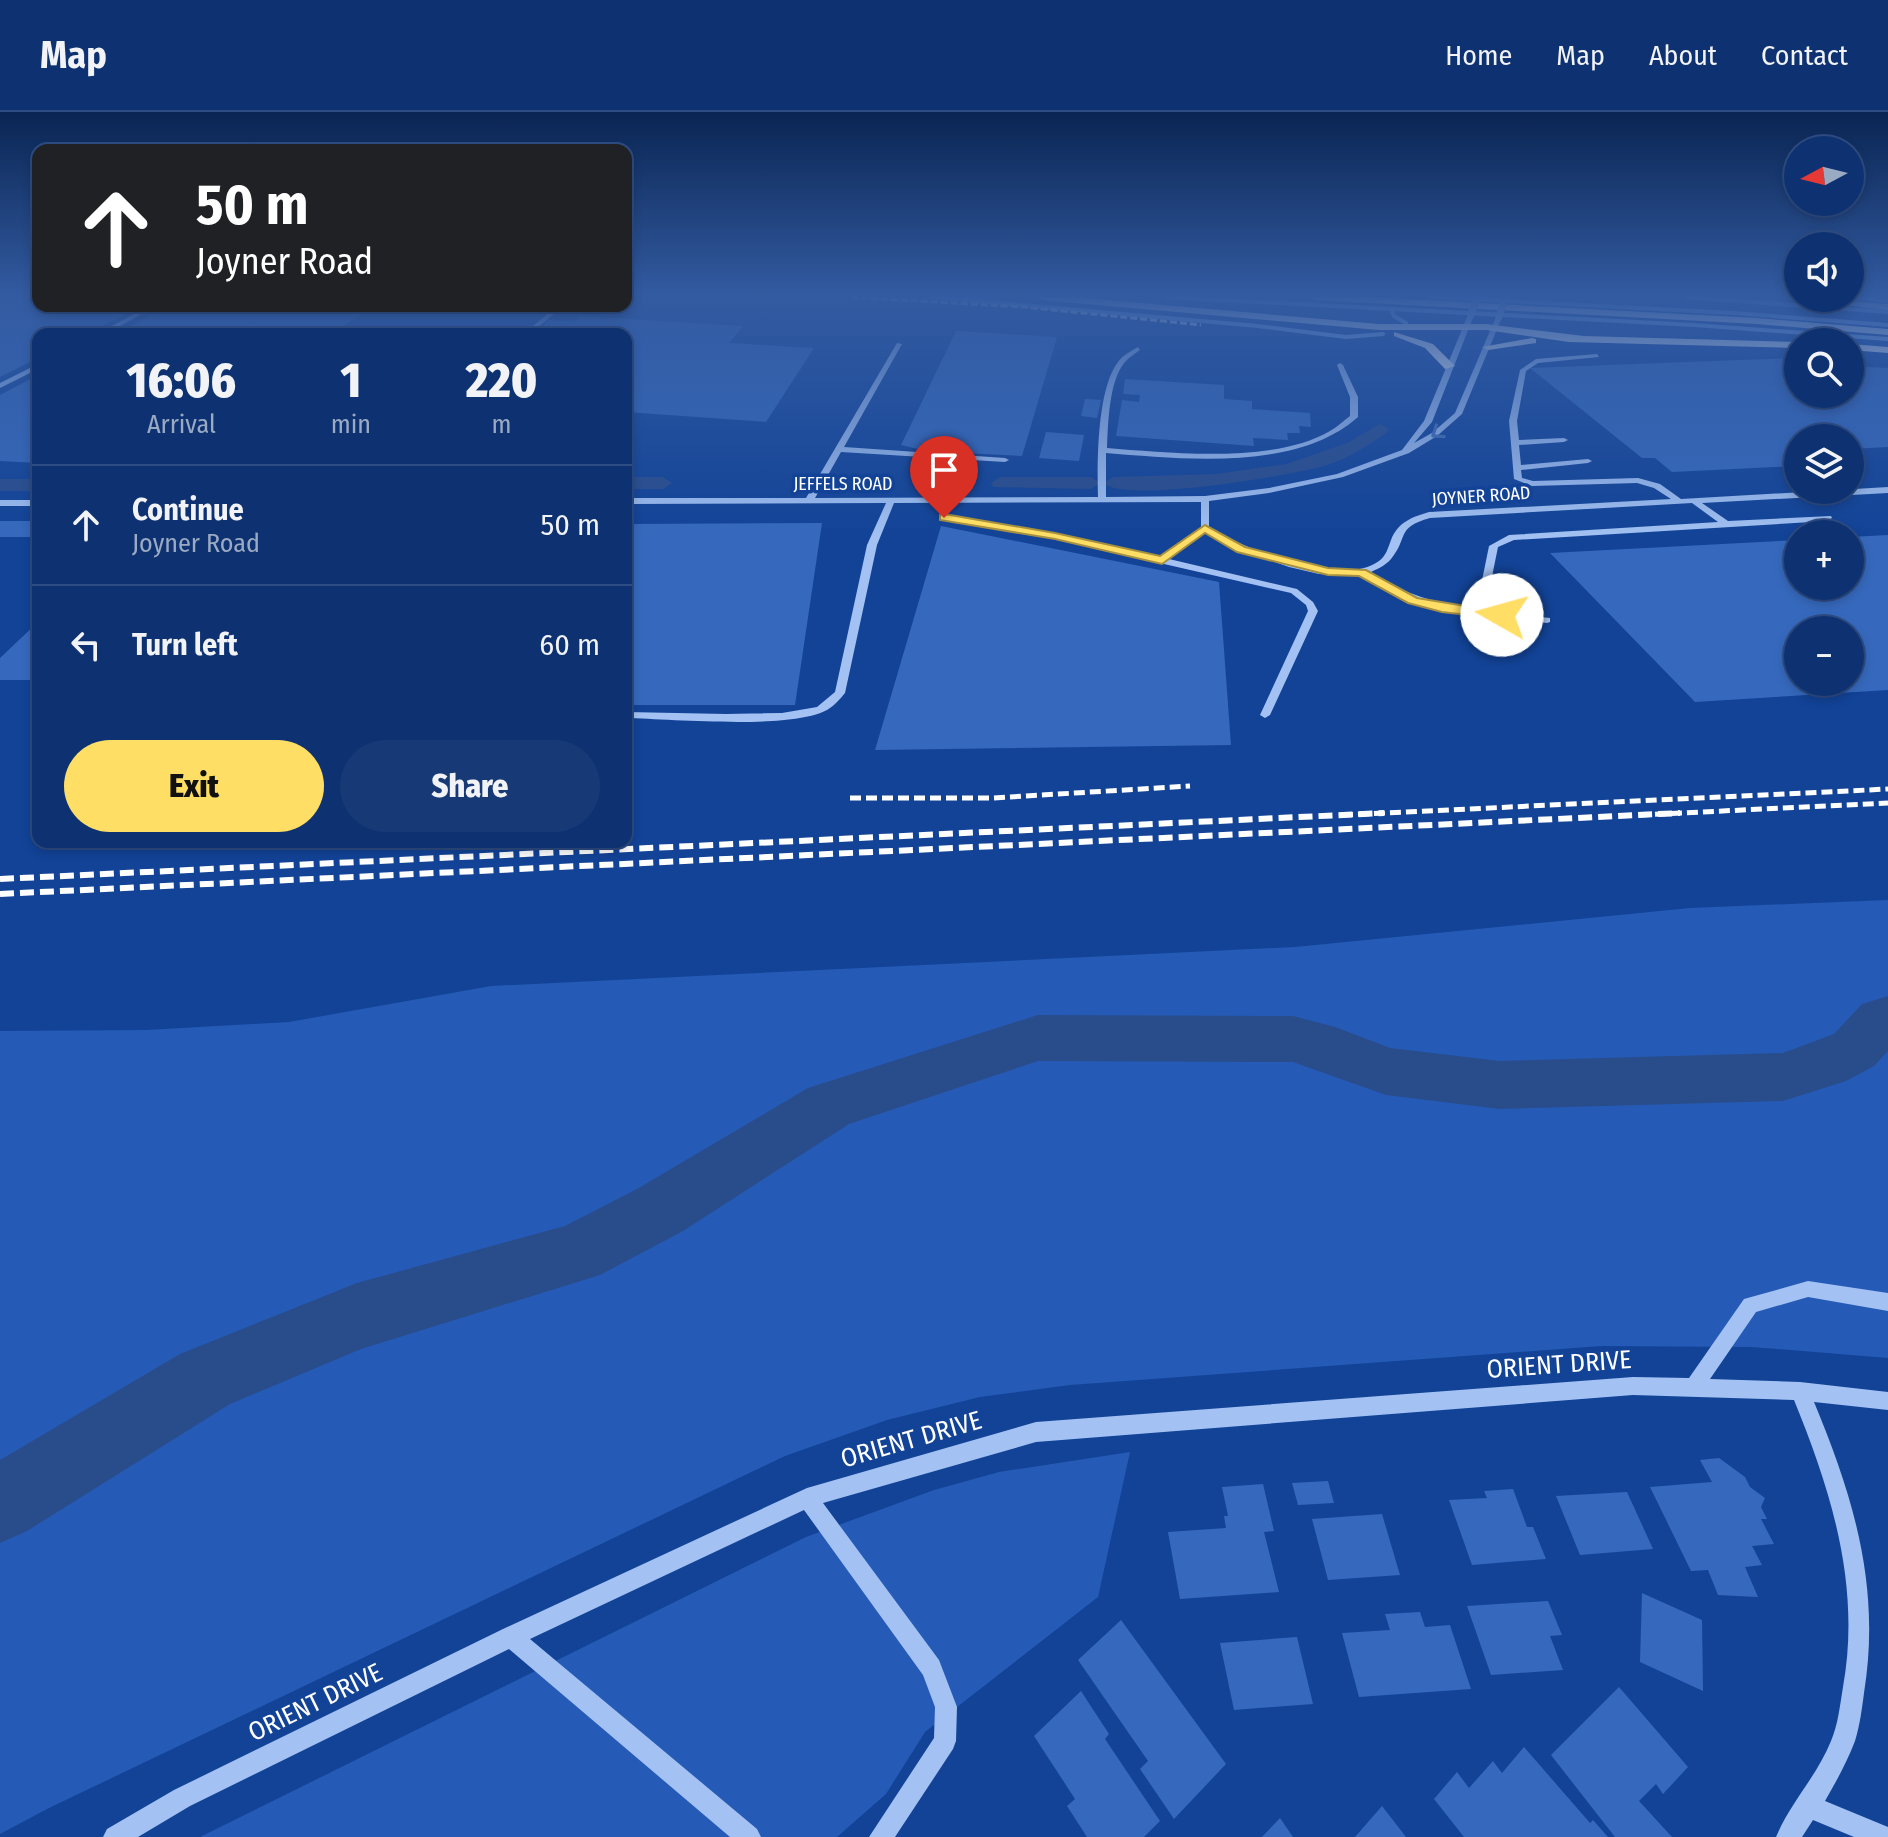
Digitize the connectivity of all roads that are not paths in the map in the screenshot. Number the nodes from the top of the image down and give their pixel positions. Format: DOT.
graph roads {
  1 [pos="880,378"];
  2 [pos="1114,378"];
  3 [pos="1345,378"];
  4 [pos="1445,378"];
  5 [pos="1472,378"];
  6 [pos="1520,378"];
  7 [pos="1564,440"];
  8 [pos="1514,443"];
  9 [pos="838,449"];
  10 [pos="1102,450"];
  11 [pos="1404,450"];
  12 [pos="1005,460"];
  13 [pos="1588,461"];
  14 [pos="1516,468"];
  15 [pos="1888,490"];
  16 [pos="1205,499"];
  17 [pos="809,500"];
  18 [pos="891,500"];
  19 [pos="1678,500"];
  20 [pos="1693,500"];
  21 [pos="632,501"];
  22 [pos="1102,501"];
  23 [pos="0,503"];
  24 [pos="32,503"];
  25 [pos="944,518"];
  26 [pos="1828,518"];
  27 [pos="1726,524"];
  28 [pos="1205,528"];
  29 [pos="1162,560"];
  30 [pos="1362,573"];
  31 [pos="1480,613"];
  32 [pos="1547,620"];
  33 [pos="632,715"];
  34 [pos="1265,715"];
  35 [pos="1888,1302"];
  36 [pos="1693,1388"];
  37 [pos="1800,1391"];
  38 [pos="1888,1401"];
  39 [pos="807,1498"];
  40 [pos="511,1637"];
  41 [pos="1809,1806"];
  42 [pos="115,1837"];
  43 [pos="749,1837"];
  44 [pos="881,1837"];
  45 [pos="1788,1837"];
  46 [pos="1882,1837"];
  1 -- 9 [label="street"];
  2 -- 10 [label="street"];
  3 -- 10 [label="street"];
  4 -- 11 [label="street"];
  5 -- 11 [label="street, one-way"];
  6 -- 8 [label="street"];
  7 -- 8 [label="street"];
  8 -- 14 [label="street"];
  9 -- 12 [label="street"];
  9 -- 17 [label="street"];
  10 -- 22 [label="street"];
  11 -- 16 [label="street"];
  13 -- 14 [label="street"];
  14 -- 19 [label="street"];
  15 -- 20 [label="street, JOYNER ROAD"];
  16 -- 22 [label="street, JEFFELS ROAD"];
  16 -- 28 [label="street"];
  17 -- 18 [label="street, JEFFELS ROAD"];
  17 -- 21 [label="street, JEFFELS ROAD"];
  18 -- 22 [label="street, JEFFELS ROAD"];
  18 -- 33 [label="street"];
  19 -- 20 [label="street, JOYNER ROAD"];
  19 -- 30 [label="street, JOYNER ROAD"];
  20 -- 27 [label="street"];
  23 -- 24 [label="street"];
  25 -- 29 [label="street"];
  26 -- 27 [label="street"];
  27 -- 31 [label="street"];
  28 -- 29 [label="street"];
  28 -- 30 [label="street"];
  29 -- 34 [label="street"];
  30 -- 31 [label="street"];
  31 -- 32 [label="street"];
  35 -- 36 [label="street"];
  36 -- 37 [label="street, ORIENT DRIVE"];
  36 -- 39 [label="street, ORIENT DRIVE"];
  37 -- 38 [label="street, ORIENT DRIVE"];
  37 -- 41 [label="street"];
  39 -- 40 [label="street, ORIENT DRIVE"];
  39 -- 44 [label="street"];
  40 -- 42 [label="street, ORIENT DRIVE"];
  40 -- 43 [label="street"];
  41 -- 45 [label="street"];
  41 -- 46 [label="street"];
}
